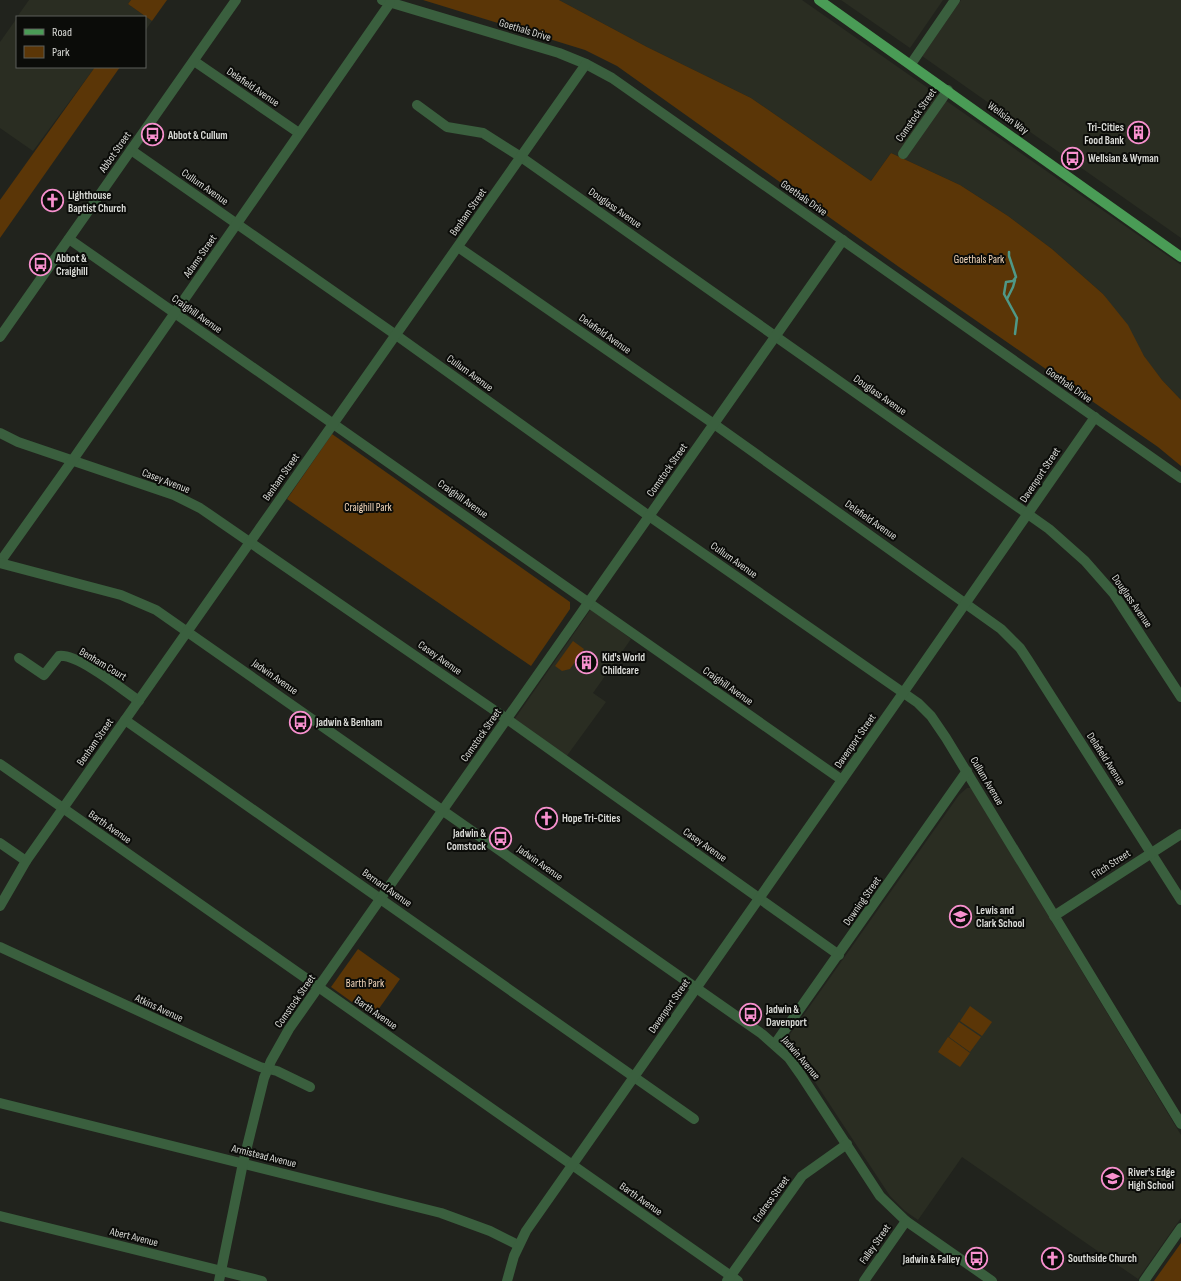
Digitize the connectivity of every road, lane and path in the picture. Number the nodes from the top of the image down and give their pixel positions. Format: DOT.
graph roads {
  1 [pos="236,0"];
  2 [pos="819,0"];
  3 [pos="955,0"];
  4 [pos="386,1"];
  5 [pos="194,61"];
  6 [pos="586,64"];
  7 [pos="911,64"];
  8 [pos="948,90"];
  9 [pos="417,105"];
  10 [pos="299,133"];
  11 [pos="131,150"];
  12 [pos="903,154"];
  13 [pos="521,157"];
  14 [pos="237,223"];
  15 [pos="69,239"];
  16 [pos="843,240"];
  17 [pos="458,247"];
  18 [pos="1181,257"];
  19 [pos="175,313"];
  20 [pos="396,335"];
  21 [pos="775,336"];
  22 [pos="0,337"];
  23 [pos="1094,417"];
  24 [pos="334,423"];
  25 [pos="714,424"];
  26 [pos="0,433"];
  27 [pos="72,460"];
  28 [pos="1181,478"];
  29 [pos="1029,513"];
  30 [pos="649,516"];
  31 [pos="251,542"];
  32 [pos="0,562"];
  33 [pos="589,602"];
  34 [pos="966,602"];
  35 [pos="188,630"];
  36 [pos="19,658"];
  37 [pos="904,692"];
  38 [pos="1181,697"];
  39 [pos="139,701"];
  40 [pos="507,719"];
  41 [pos="125,720"];
  42 [pos="0,764"];
  43 [pos="967,771"];
  44 [pos="842,780"];
  45 [pos="63,808"];
  46 [pos="443,810"];
  47 [pos="1181,834"];
  48 [pos="0,843"];
  49 [pos="1151,853"];
  50 [pos="26,861"];
  51 [pos="381,898"];
  52 [pos="759,898"];
  53 [pos="1181,900"];
  54 [pos="0,906"];
  55 [pos="1054,916"];
  56 [pos="0,948"];
  57 [pos="839,955"];
  58 [pos="319,987"];
  59 [pos="696,988"];
  60 [pos="775,1044"];
  61 [pos="268,1069"];
  62 [pos="634,1077"];
  63 [pos="310,1087"];
  64 [pos="0,1103"];
  65 [pos="694,1119"];
  66 [pos="1181,1124"];
  67 [pos="846,1144"];
  68 [pos="243,1163"];
  69 [pos="572,1166"];
  70 [pos="0,1216"];
  71 [pos="906,1221"];
  72 [pos="1181,1228"];
  73 [pos="518,1244"];
  74 [pos="219,1276"];
  75 [pos="732,1279"];
  76 [pos="262,1281"];
  77 [pos="507,1281"];
  78 [pos="864,1281"];
  79 [pos="992,1281"];
  80 [pos="1144,1281"];
  1 -- 5 [label="street, Abbot Street"];
  2 -- 7 [label="main road, Wellsian Way"];
  3 -- 7 [label="street"];
  4 -- 6 [label="street, Goethals Drive"];
  4 -- 10 [label="street, Adams Street"];
  5 -- 10 [label="street, Delafield Avenue"];
  5 -- 11 [label="street, Abbot Street"];
  6 -- 13 [label="street, Benham Street"];
  6 -- 16 [label="street, Goethals Drive"];
  7 -- 8 [label="main road, Wellsian Way"];
  8 -- 12 [label="street, Comstock Street"];
  8 -- 18 [label="main road, Wellsian Way"];
  9 -- 13 [label="street"];
  10 -- 14 [label="street, Adams Street"];
  11 -- 14 [label="street, Cullum Avenue"];
  11 -- 15 [label="street, Abbot Street"];
  13 -- 17 [label="street, Benham Street"];
  13 -- 21 [label="street, Douglass Avenue"];
  14 -- 19 [label="street, Adams Street"];
  14 -- 20 [label="street, Cullum Avenue"];
  15 -- 19 [label="street, Craighill Avenue"];
  15 -- 22 [label="street, Abbot Street"];
  16 -- 21 [label="street, Comstock Street"];
  16 -- 23 [label="street, Goethals Drive"];
  17 -- 20 [label="street, Benham Street"];
  17 -- 25 [label="street, Delafield Avenue"];
  19 -- 24 [label="street, Craighill Avenue"];
  19 -- 27 [label="street, Adams Street"];
  20 -- 24 [label="street, Benham Street"];
  20 -- 30 [label="street, Cullum Avenue"];
  21 -- 25 [label="street, Comstock Street"];
  21 -- 29 [label="street, Douglass Avenue"];
  23 -- 28 [label="street, Goethals Drive"];
  23 -- 29 [label="street, Davenport Street"];
  24 -- 31 [label="street, Benham Street"];
  24 -- 33 [label="street, Craighill Avenue"];
  25 -- 30 [label="street, Comstock Street"];
  25 -- 34 [label="street, Delafield Avenue"];
  26 -- 27 [label="street, Casey Avenue"];
  27 -- 31 [label="street, Casey Avenue"];
  27 -- 32 [label="street, Adams Street"];
  29 -- 34 [label="street, Davenport Street"];
  29 -- 38 [label="street, Douglass Avenue"];
  30 -- 33 [label="street, Comstock Street"];
  30 -- 37 [label="street, Cullum Avenue"];
  31 -- 35 [label="street, Benham Street"];
  31 -- 40 [label="street, Casey Avenue"];
  32 -- 35 [label="street, Jadwin Avenue"];
  33 -- 40 [label="street, Comstock Street"];
  33 -- 44 [label="street, Craighill Avenue"];
  34 -- 37 [label="street, Davenport Street"];
  34 -- 49 [label="street, Delafield Avenue"];
  35 -- 39 [label="street, Benham Street"];
  35 -- 46 [label="street, Jadwin Avenue"];
  36 -- 39 [label="street, Benham Court"];
  37 -- 43 [label="street, Cullum Avenue"];
  37 -- 44 [label="street, Davenport Street"];
  39 -- 41 [label="street, Benham Street"];
  40 -- 46 [label="street, Comstock Street"];
  40 -- 52 [label="street, Casey Avenue"];
  41 -- 45 [label="street, Benham Street"];
  41 -- 51 [label="street, Bernard Avenue"];
  42 -- 45 [label="street, Barth Avenue"];
  43 -- 55 [label="street, Cullum Avenue"];
  43 -- 57 [label="street, Downing Street"];
  44 -- 52 [label="street, Davenport Street"];
  45 -- 50 [label="street, Benham Street"];
  45 -- 58 [label="street, Barth Avenue"];
  46 -- 51 [label="street, Comstock Street"];
  46 -- 59 [label="street, Jadwin Avenue"];
  47 -- 49 [label="street, Fitch Street"];
  48 -- 50 [label="street"];
  49 -- 53 [label="street, Delafield Avenue"];
  49 -- 55 [label="street, Fitch Street"];
  50 -- 54 [label="street, Benham Street"];
  51 -- 58 [label="street, Comstock Street"];
  51 -- 62 [label="street, Bernard Avenue"];
  52 -- 57 [label="street, Casey Avenue"];
  52 -- 59 [label="street, Davenport Street"];
  55 -- 66 [label="street, Cullum Avenue"];
  56 -- 61 [label="street, Atkins Avenue"];
  57 -- 60 [label="street, Downing Street"];
  58 -- 61 [label="street, Comstock Street"];
  58 -- 69 [label="street, Barth Avenue"];
  59 -- 60 [label="street, Jadwin Avenue"];
  59 -- 62 [label="street, Davenport Street"];
  60 -- 67 [label="street, Jadwin Avenue"];
  61 -- 63 [label="street, Atkins Avenue"];
  61 -- 68 [label="street, Comstock Street"];
  62 -- 65 [label="street"];
  62 -- 69 [label="street, Davenport Street"];
  64 -- 68 [label="street, Armistead Avenue"];
  67 -- 71 [label="street, Jadwin Avenue"];
  67 -- 75 [label="street, Endress Street"];
  68 -- 73 [label="street, Armistead Avenue"];
  68 -- 74 [label="street, Comstock Street"];
  69 -- 73 [label="street, Davenport Street"];
  69 -- 75 [label="street, Barth Avenue"];
  70 -- 74 [label="street, Abert Avenue"];
  71 -- 78 [label="street, Falley Street"];
  71 -- 79 [label="street, Jadwin Avenue"];
  72 -- 80 [label="street"];
  73 -- 77 [label="street, Davenport Street"];
  74 -- 76 [label="street, Abert Avenue"];
}
